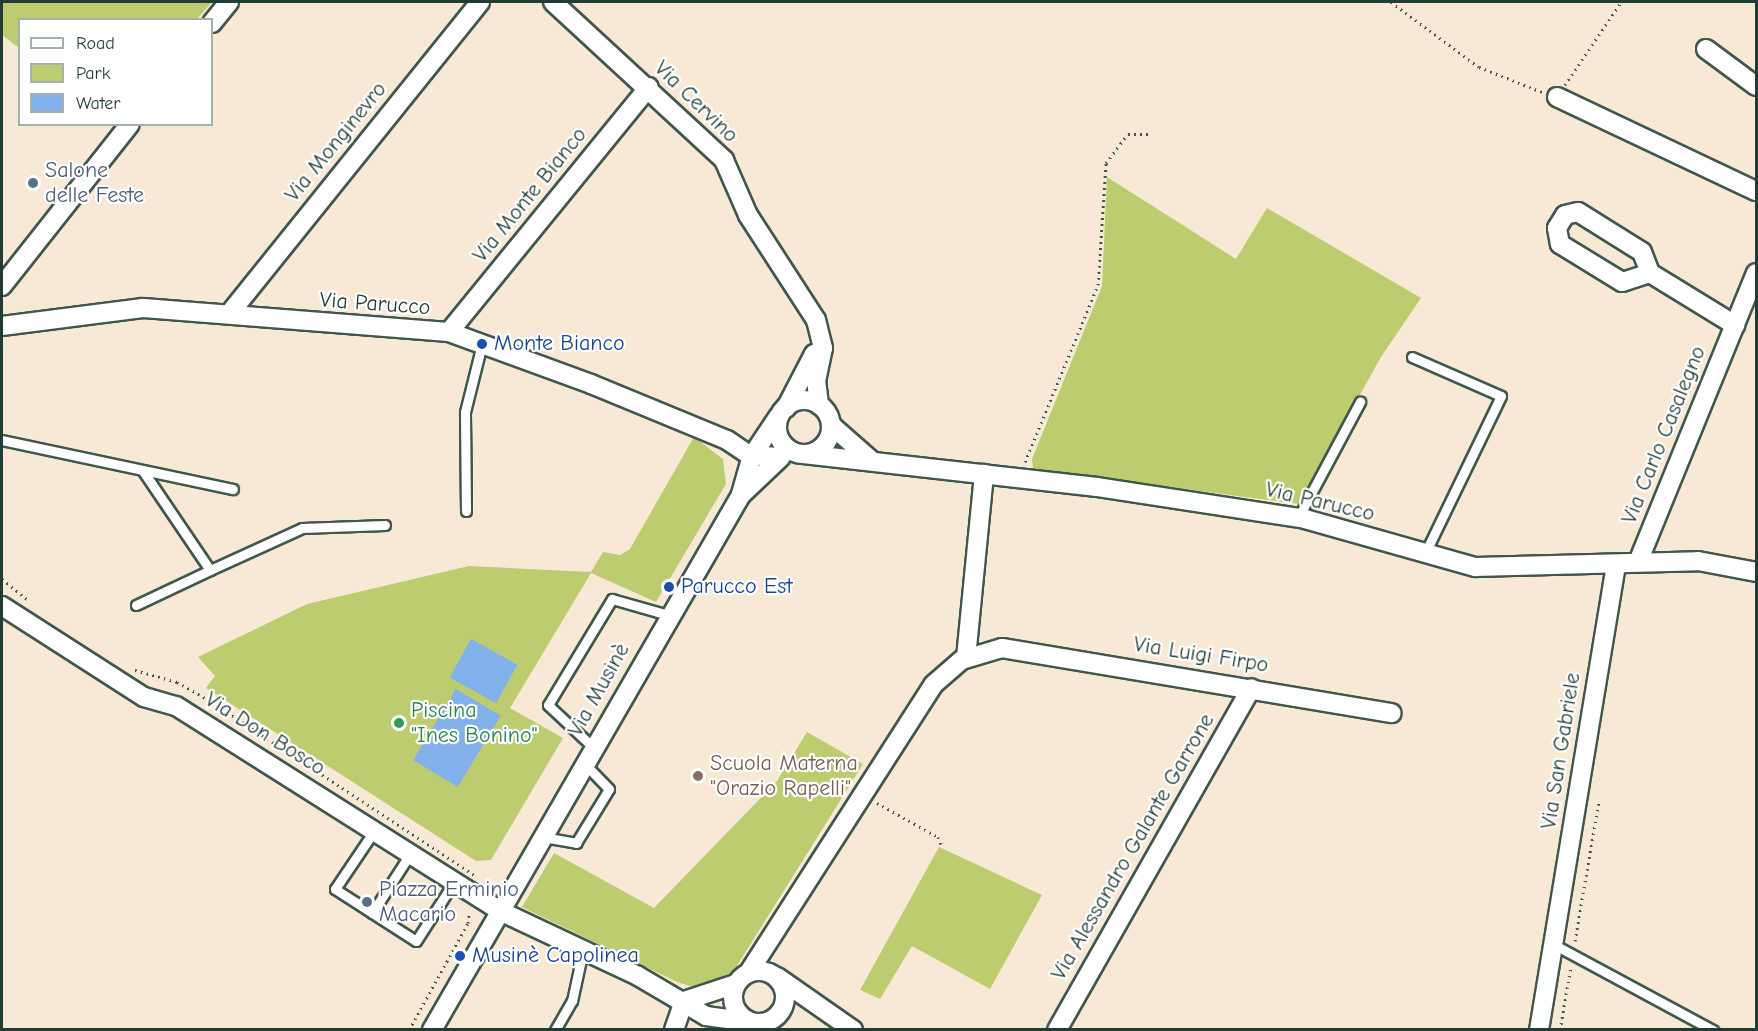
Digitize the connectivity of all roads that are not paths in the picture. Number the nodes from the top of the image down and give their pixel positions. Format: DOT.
graph roads {
  1 [pos="229,2"];
  2 [pos="480,2"];
  3 [pos="553,2"];
  4 [pos="213,22"];
  5 [pos="1706,49"];
  6 [pos="1756,86"];
  7 [pos="649,87"];
  8 [pos="1557,97"];
  9 [pos="128,126"];
  10 [pos="1756,191"];
  11 [pos="1650,273"];
  12 [pos="1756,273"];
  13 [pos="2,286"];
  14 [pos="230,313"];
  15 [pos="816,320"];
  16 [pos="1735,325"];
  17 [pos="2,326"];
  18 [pos="448,332"];
  19 [pos="482,344"];
  20 [pos="1412,357"];
  21 [pos="1360,402"];
  22 [pos="819,405"];
  23 [pos="782,412"];
  24 [pos="831,424"];
  25 [pos="767,434"];
  26 [pos="2,440"];
  27 [pos="727,440"];
  28 [pos="800,453"];
  29 [pos="752,456"];
  30 [pos="778,457"];
  31 [pos="871,460"];
  32 [pos="143,471"];
  33 [pos="984,474"];
  34 [pos="233,489"];
  35 [pos="741,495"];
  36 [pos="466,511"];
  37 [pos="1298,518"];
  38 [pos="385,525"];
  39 [pos="1425,553"];
  40 [pos="1638,562"];
  41 [pos="1616,566"];
  42 [pos="210,570"];
  43 [pos="1756,573"];
  44 [pos="136,605"];
  45 [pos="2,606"];
  46 [pos="668,615"];
  47 [pos="966,658"];
  48 [pos="1251,688"];
  49 [pos="1392,713"];
  50 [pos="590,756"];
  51 [pos="374,831"];
  52 [pos="543,837"];
  53 [pos="410,854"];
  54 [pos="454,882"];
  55 [pos="500,911"];
  56 [pos="372,913"];
  57 [pos="1553,944"];
  58 [pos="583,950"];
  59 [pos="773,974"];
  60 [pos="742,978"];
  61 [pos="684,1001"];
  62 [pos="822,1010"];
  63 [pos="772,1021"];
  64 [pos="750,1022"];
  65 [pos="432,1029"];
  66 [pos="555,1029"];
  67 [pos="674,1029"];
  68 [pos="853,1029"];
  69 [pos="1057,1029"];
  70 [pos="1539,1029"];
  71 [pos="1713,1029"];
  1 -- 4 [label="street"];
  2 -- 14 [label="street, Via Monginevro"];
  3 -- 7 [label="street, Via Cervino"];
  5 -- 6 [label="street"];
  7 -- 15 [label="street, Via Cervino"];
  7 -- 18 [label="street, Via Monte Bianco"];
  8 -- 10 [label="street"];
  9 -- 13 [label="street"];
  11 -- 11 [label="street"];
  11 -- 16 [label="street"];
  12 -- 16 [label="street, Via Carlo Casalegno"];
  14 -- 17 [label="street, Via Parucco"];
  14 -- 18 [label="street, Via Parucco"];
  15 -- 22 [label="street, Via Cervino"];
  15 -- 23 [label="street"];
  16 -- 40 [label="street, Via Carlo Casalegno"];
  18 -- 19 [label="street, Via Parucco"];
  19 -- 27 [label="street, Via Parucco"];
  19 -- 36 [label="lane"];
  20 -- 39 [label="lane"];
  21 -- 37 [label="lane"];
  22 -- 23 [label="street"];
  22 -- 24 [label="street"];
  23 -- 25 [label="street"];
  23 -- 28 [label="street"];
  24 -- 28 [label="street"];
  24 -- 31 [label="street"];
  25 -- 27 [label="street"];
  25 -- 29 [label="street"];
  26 -- 32 [label="lane"];
  27 -- 29 [label="street, Via Parucco"];
  27 -- 35 [label="street"];
  28 -- 30 [label="street"];
  28 -- 31 [label="street, Via Parucco"];
  29 -- 30 [label="street"];
  29 -- 35 [label="street"];
  30 -- 35 [label="street"];
  31 -- 33 [label="street, Via Parucco"];
  32 -- 34 [label="lane"];
  32 -- 42 [label="lane"];
  33 -- 37 [label="street, Via Parucco"];
  33 -- 47 [label="street"];
  35 -- 46 [label="street, Via Musinè"];
  37 -- 39 [label="street, Via Parucco"];
  38 -- 42 [label="lane"];
  39 -- 41 [label="street, Via Parucco"];
  40 -- 41 [label="street, Via Parucco"];
  40 -- 43 [label="street, Via Parucco"];
  41 -- 57 [label="street, Via San Gabriele"];
  42 -- 44 [label="lane"];
  45 -- 51 [label="street, Via Don Bosco"];
  46 -- 50 [label="street, Via Musinè"];
  46 -- 50 [label="lane"];
  47 -- 48 [label="street, Via Luigi Firpo"];
  47 -- 60 [label="street"];
  48 -- 49 [label="street, Via Luigi Firpo"];
  48 -- 69 [label="street, Via Alessandro Galante Garrone"];
  50 -- 52 [label="street, Via Musinè"];
  50 -- 52 [label="lane"];
  51 -- 53 [label="street, Via Don Bosco"];
  51 -- 56 [label="lane"];
  52 -- 55 [label="street, Via Musinè"];
  53 -- 54 [label="street, Via Don Bosco"];
  53 -- 56 [label="lane"];
  54 -- 55 [label="street, Via Don Bosco"];
  54 -- 56 [label="lane"];
  55 -- 58 [label="street"];
  55 -- 65 [label="street, Via Musinè"];
  57 -- 70 [label="street, Via San Gabriele"];
  57 -- 71 [label="lane"];
  58 -- 61 [label="street"];
  58 -- 66 [label="lane"];
  59 -- 60 [label="street"];
  59 -- 62 [label="street"];
  59 -- 63 [label="street"];
  60 -- 61 [label="street"];
  60 -- 64 [label="street"];
  61 -- 64 [label="street"];
  61 -- 67 [label="street"];
  62 -- 63 [label="street"];
  62 -- 68 [label="street"];
  63 -- 64 [label="street"];
}
